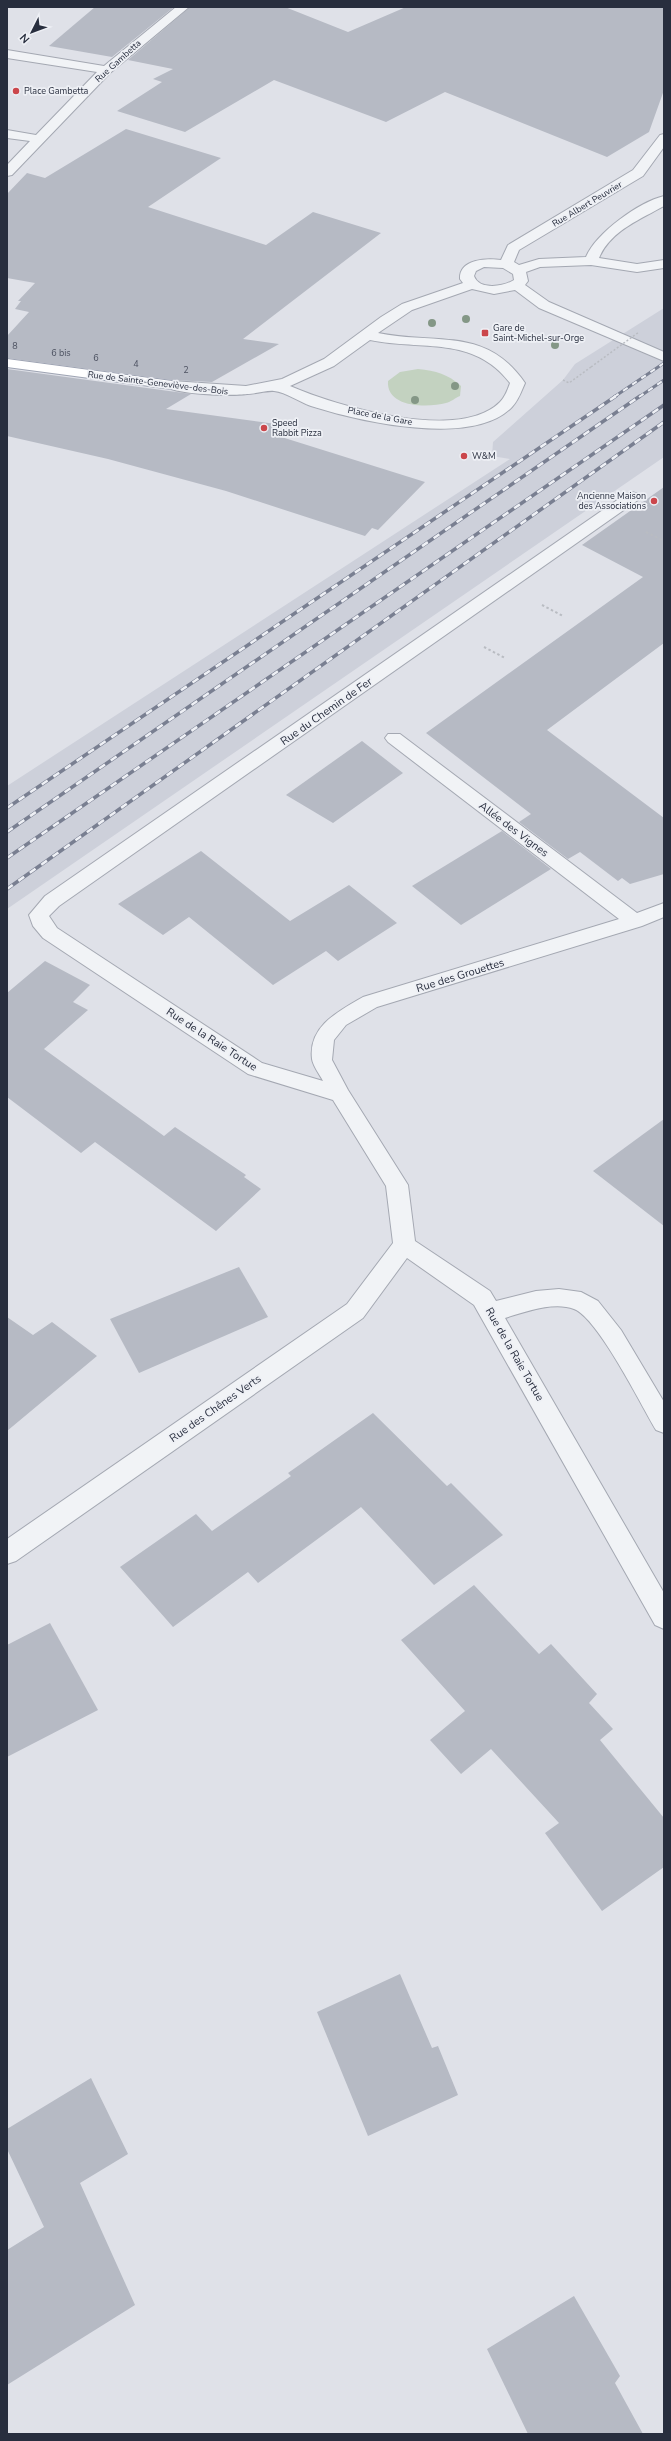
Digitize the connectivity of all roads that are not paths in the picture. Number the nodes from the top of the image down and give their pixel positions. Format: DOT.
graph roads {
  1 [pos="183,7"];
  2 [pos="7,54"];
  3 [pos="106,70"];
  4 [pos="7,134"];
  5 [pos="664,138"];
  6 [pos="39,139"];
  7 [pos="7,172"];
  8 [pos="664,200"];
  9 [pos="591,261"];
  10 [pos="506,264"];
  11 [pos="664,264"];
  12 [pos="518,270"];
  13 [pos="472,284"];
  14 [pos="516,285"];
  15 [pos="368,335"];
  16 [pos="664,357"];
  17 [pos="7,363"];
  18 [pos="172,385"];
  19 [pos="278,387"];
  20 [pos="632,497"];
  21 [pos="394,738"];
  22 [pos="664,910"];
  23 [pos="634,921"];
  24 [pos="50,933"];
  25 [pos="340,1094"];
  26 [pos="404,1245"];
  27 [pos="491,1312"];
  28 [pos="664,1423"];
  29 [pos="7,1553"];
  30 [pos="664,1617"];
  1 -- 3 [label="street, Rue Gambetta"];
  2 -- 3 [label="street"];
  3 -- 6 [label="street, Rue Gambetta"];
  4 -- 6 [label="street"];
  5 -- 10 [label="street, Rue Albert Peuvrier"];
  6 -- 7 [label="street, Rue Gambetta"];
  8 -- 9 [label="street"];
  9 -- 11 [label="street"];
  9 -- 12 [label="street"];
  10 -- 12 [label="street"];
  10 -- 13 [label="street"];
  12 -- 14 [label="street"];
  13 -- 14 [label="street"];
  13 -- 15 [label="street, Rue de Sainte-Geneviève-des-Bois"];
  14 -- 16 [label="street"];
  15 -- 19 [label="street, Rue de Sainte-Geneviève-des-Bois"];
  15 -- 19 [label="street, Place de la Gare"];
  17 -- 18 [label="main road, Rue de Sainte-Geneviève-des-Bois"];
  18 -- 19 [label="street, Rue de Sainte-Geneviève-des-Bois"];
  20 -- 24 [label="street, Rue du Chemin de Fer"];
  21 -- 23 [label="street, Allée des Vignes"];
  22 -- 23 [label="street, Rue des Grouettes"];
  23 -- 25 [label="street, Rue des Grouettes"];
  24 -- 25 [label="street, Rue de la Raie Tortue"];
  25 -- 26 [label="street"];
  26 -- 27 [label="street, Rue de la Raie Tortue"];
  26 -- 29 [label="street, Rue des Chênes Verts"];
  27 -- 28 [label="street"];
  27 -- 30 [label="street, Rue de la Raie Tortue"];
}
